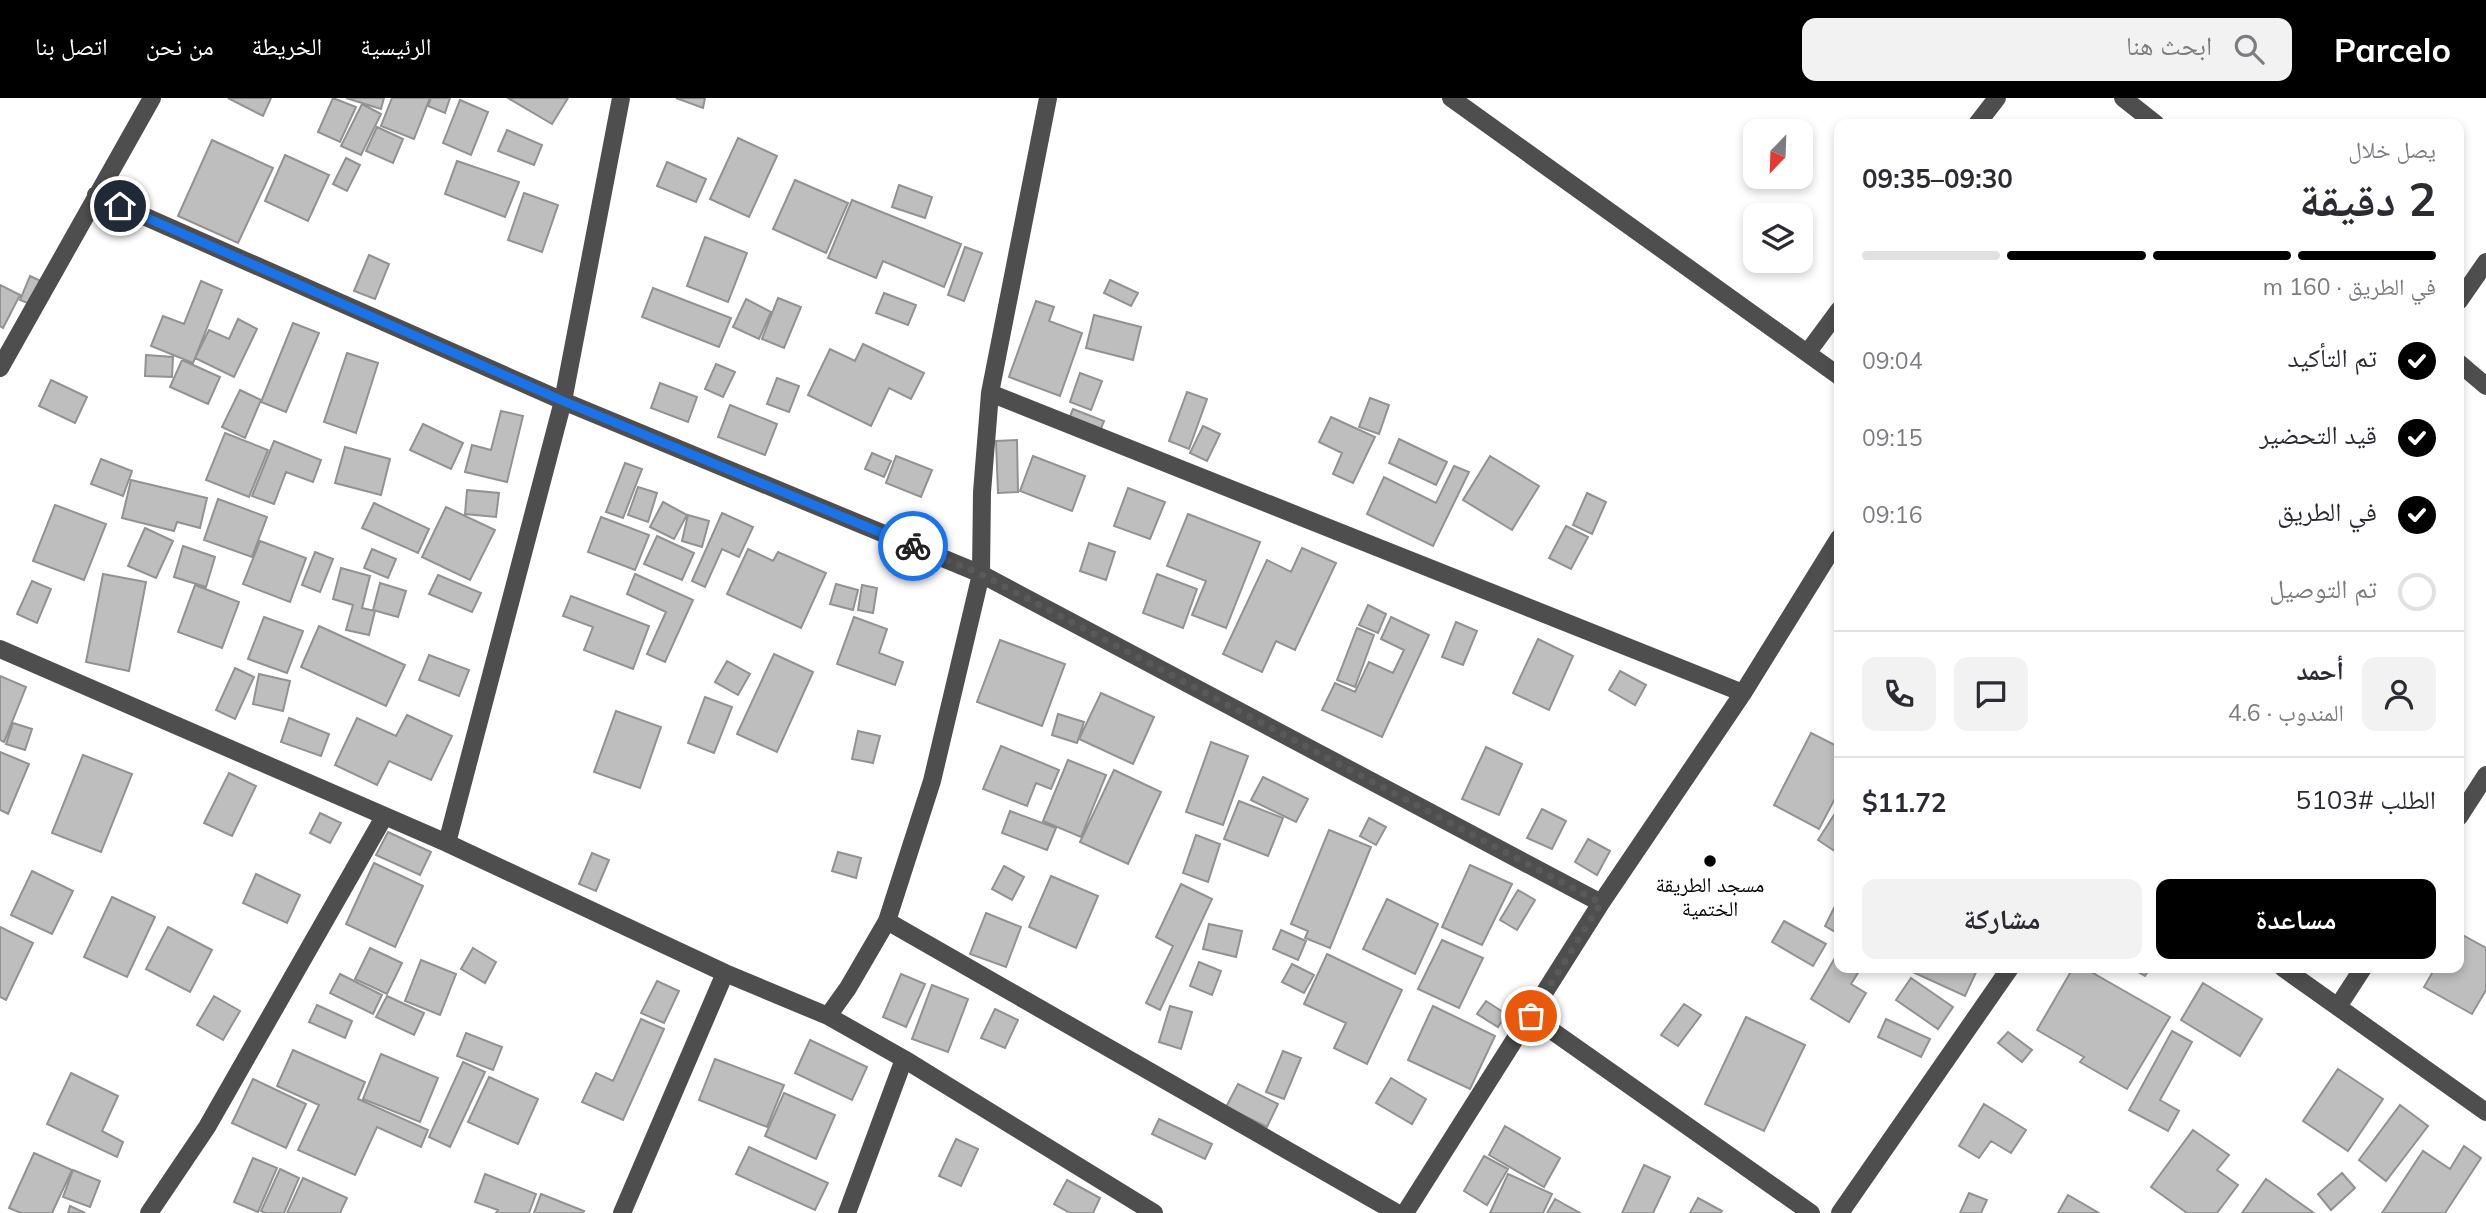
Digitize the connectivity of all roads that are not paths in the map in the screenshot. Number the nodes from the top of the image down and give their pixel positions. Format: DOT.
graph roads {
  1 [pos="152,98"];
  2 [pos="621,98"];
  3 [pos="1048,98"];
  4 [pos="1451,98"];
  5 [pos="1997,98"];
  6 [pos="2123,98"];
  7 [pos="1471,103"];
  8 [pos="1981,119"];
  9 [pos="2150,119"];
  10 [pos="96,195"];
  11 [pos="2486,262"];
  12 [pos="2464,294"];
  13 [pos="1834,317"];
  14 [pos="1808,352"];
  15 [pos="2464,367"];
  16 [pos="0,368"];
  17 [pos="1834,372"];
  18 [pos="2486,386"];
  19 [pos="990,393"];
  20 [pos="563,401"];
  21 [pos="1834,546"];
  22 [pos="981,574"];
  23 [pos="0,649"];
  24 [pos="1743,693"];
  25 [pos="2486,775"];
  26 [pos="2464,809"];
  27 [pos="384,817"];
  28 [pos="447,843"];
  29 [pos="1601,903"];
  30 [pos="887,921"];
  31 [pos="725,973"];
  32 [pos="2007,973"];
  33 [pos="2291,973"];
  34 [pos="2360,973"];
  35 [pos="2339,1005"];
  36 [pos="828,1016"];
  37 [pos="1531,1016"];
  38 [pos="904,1059"];
  39 [pos="2486,1112"];
  40 [pos="149,1213"];
  41 [pos="622,1213"];
  42 [pos="847,1213"];
  43 [pos="1154,1213"];
  44 [pos="1396,1213"];
  45 [pos="1405,1213"];
  46 [pos="1811,1213"];
  47 [pos="1840,1213"];
  1 -- 10 [label="street"];
  2 -- 20 [label="street"];
  3 -- 19 [label="street"];
  4 -- 7 [label="street"];
  5 -- 8 [label="street"];
  6 -- 9 [label="street"];
  7 -- 14 [label="street"];
  10 -- 16 [label="street"];
  10 -- 20 [label="street"];
  11 -- 12 [label="street"];
  13 -- 14 [label="street"];
  14 -- 17 [label="street"];
  15 -- 18 [label="street"];
  19 -- 22 [label="street"];
  19 -- 24 [label="street"];
  20 -- 22 [label="street"];
  20 -- 28 [label="street"];
  21 -- 24 [label="street"];
  22 -- 29 [label="street"];
  22 -- 30 [label="street"];
  23 -- 27 [label="street"];
  24 -- 29 [label="street"];
  25 -- 26 [label="street"];
  27 -- 28 [label="street"];
  27 -- 40 [label="street"];
  28 -- 31 [label="street"];
  29 -- 37 [label="street"];
  30 -- 36 [label="street"];
  30 -- 44 [label="street"];
  31 -- 36 [label="street"];
  31 -- 41 [label="street"];
  32 -- 47 [label="street"];
  33 -- 35 [label="street"];
  34 -- 35 [label="street"];
  35 -- 39 [label="street"];
  36 -- 38 [label="street"];
  37 -- 45 [label="street"];
  37 -- 46 [label="street"];
  38 -- 42 [label="street"];
  38 -- 43 [label="street"];
}
